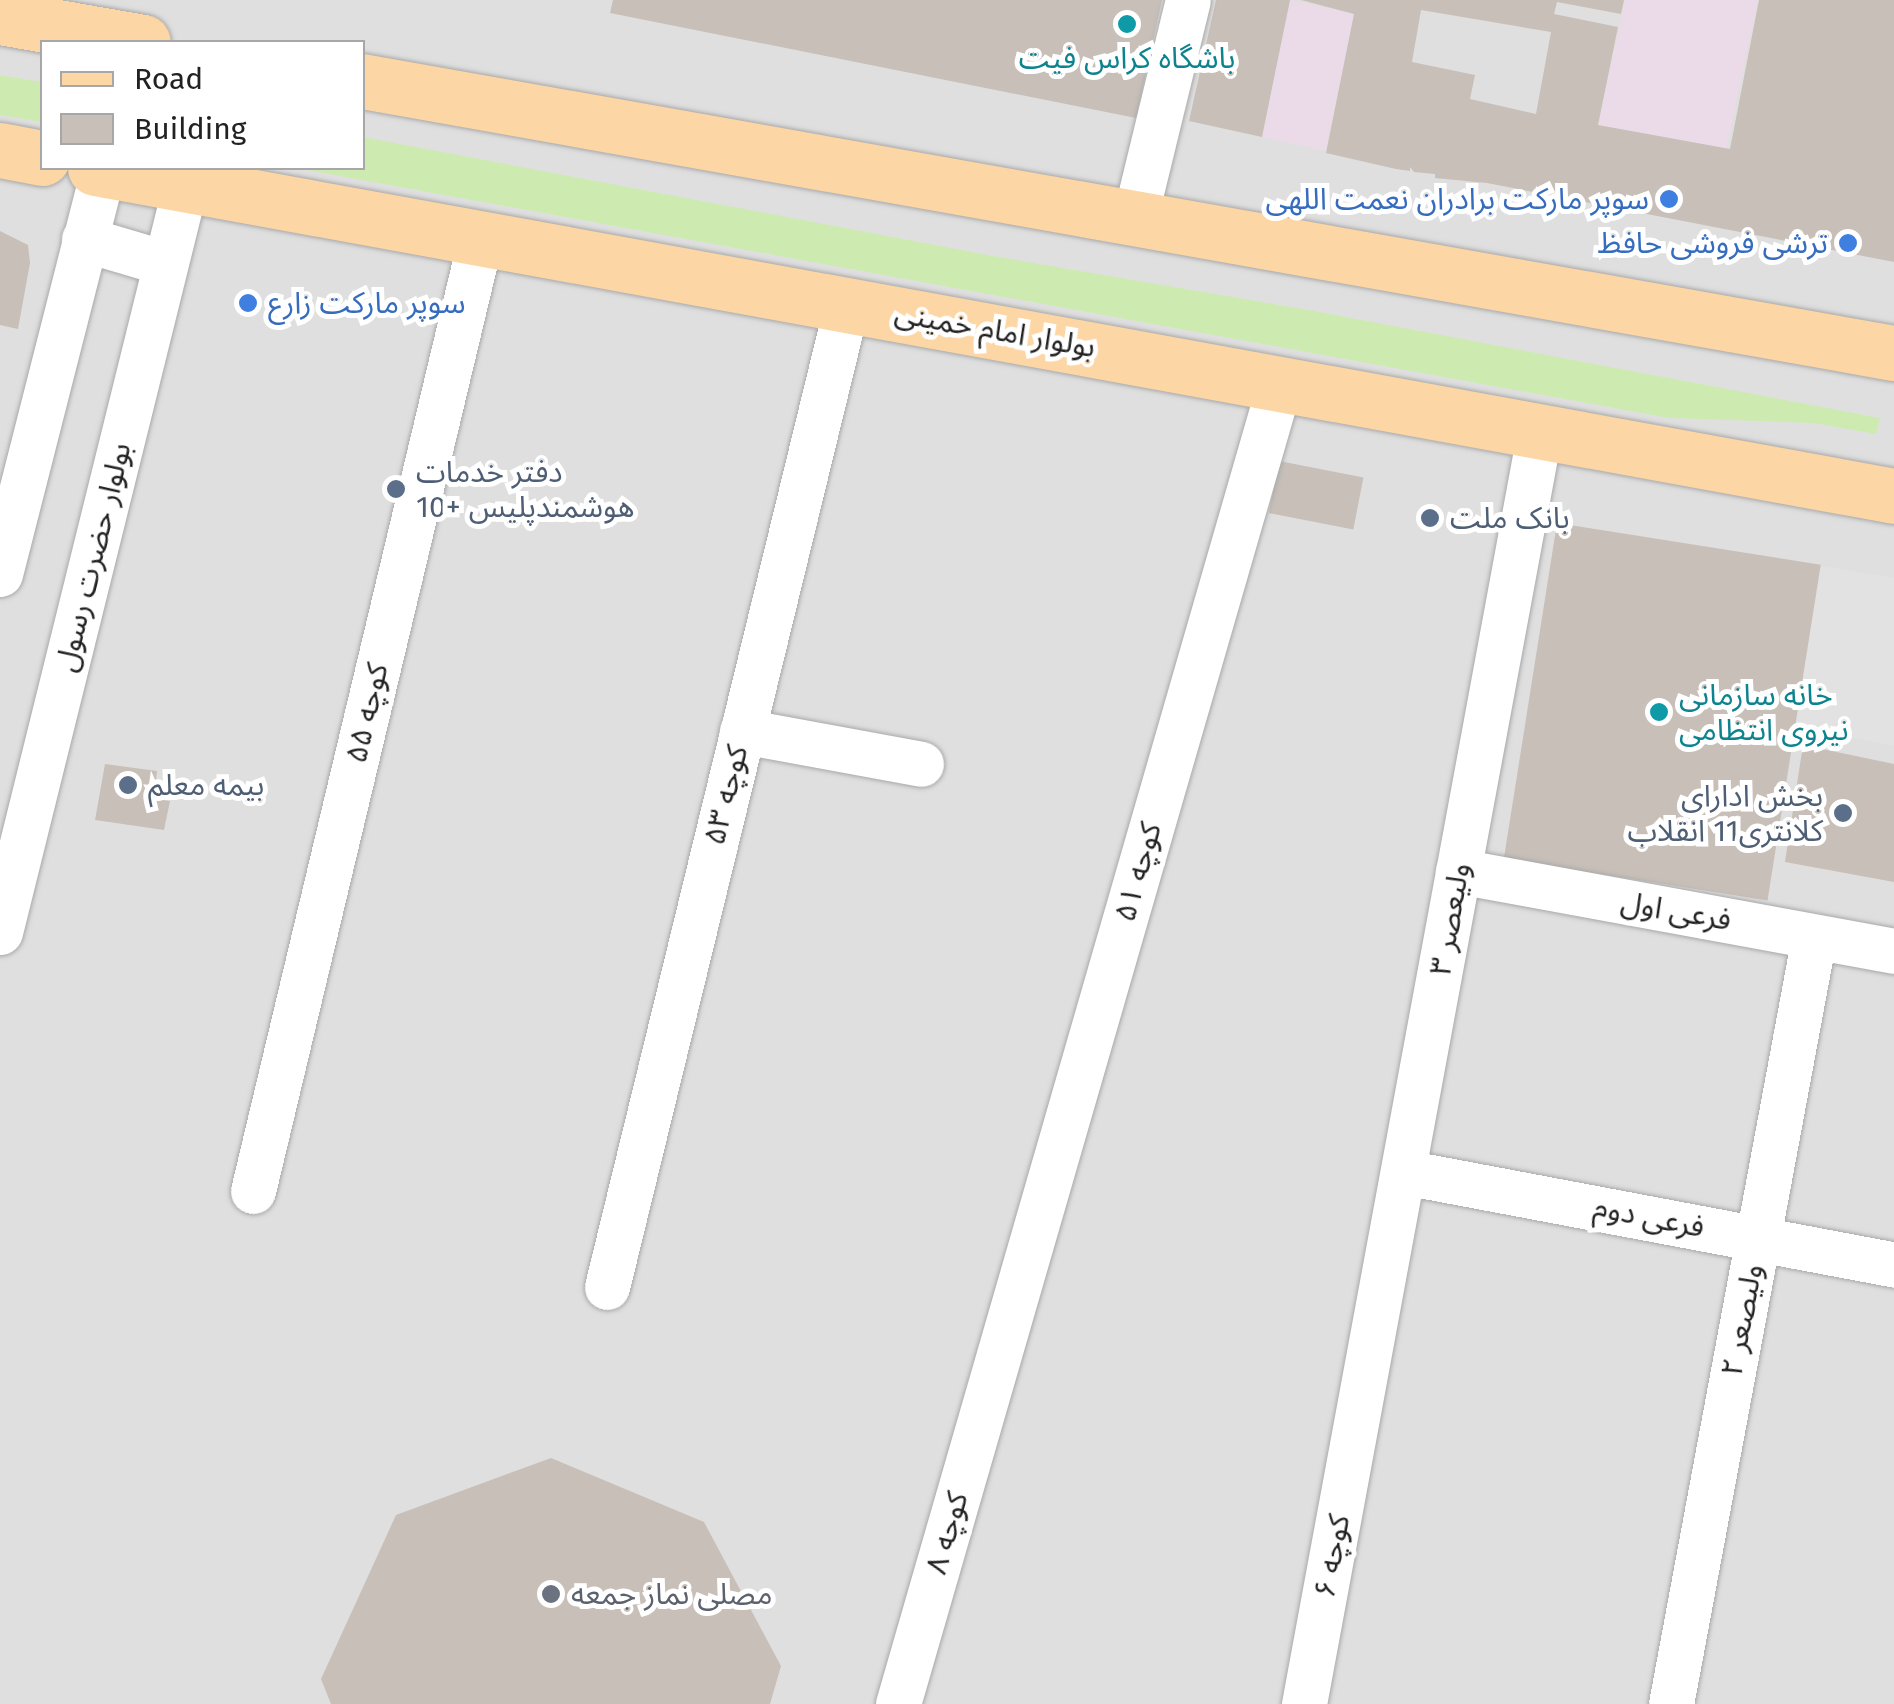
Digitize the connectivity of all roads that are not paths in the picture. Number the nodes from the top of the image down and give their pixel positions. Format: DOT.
graph roads {
  1 [pos="1188,0"];
  2 [pos="65,14"];
  3 [pos="0,17"];
  4 [pos="137,40"];
  5 [pos="365,82"];
  6 [pos="0,150"];
  7 [pos="40,158"];
  8 [pos="99,170"];
  9 [pos="111,170"];
  10 [pos="186,182"];
  11 [pos="1136,216"];
  12 [pos="481,236"];
  13 [pos="84,240"];
  14 [pos="165,263"];
  15 [pos="847,303"];
  16 [pos="1894,353"];
  17 [pos="1280,382"];
  18 [pos="1540,430"];
  19 [pos="1894,496"];
  20 [pos="0,574"];
  21 [pos="742,732"];
  22 [pos="921,764"];
  23 [pos="1458,872"];
  24 [pos="0,932"];
  25 [pos="1814,937"];
  26 [pos="1894,952"];
  27 [pos="1404,1172"];
  28 [pos="253,1191"];
  29 [pos="1757,1240"];
  30 [pos="1894,1265"];
  31 [pos="607,1286"];
  32 [pos="996,1362"];
  33 [pos="1360,1409"];
  34 [pos="898,1704"];
  35 [pos="1304,1704"];
  36 [pos="1671,1704"];
  1 -- 11 [label="street"];
  2 -- 3 [label="main road"];
  2 -- 4 [label="main road"];
  5 -- 11 [label="main road"];
  6 -- 7 [label="main road"];
  8 -- 13 [label="street"];
  9 -- 10 [label="main road, بولوار امام خمینی"];
  10 -- 12 [label="main road, بولوار امام خمینی"];
  10 -- 14 [label="street, بولوار حضرت رسول"];
  11 -- 16 [label="main road"];
  12 -- 15 [label="main road, بولوار امام خمینی"];
  12 -- 28 [label="street, کوچه ۵۵"];
  13 -- 14 [label="street"];
  13 -- 20 [label="street"];
  14 -- 24 [label="street, بولوار حضرت رسول"];
  15 -- 17 [label="main road, بولوار امام خمینی"];
  15 -- 21 [label="street, کوچه ۵۳"];
  17 -- 18 [label="main road, بولوار امام خمینی"];
  17 -- 32 [label="street, کوچه ۵۱"];
  18 -- 19 [label="main road, بولوار امام خمینی"];
  18 -- 23 [label="street, ولیعصر ۳"];
  21 -- 22 [label="street"];
  21 -- 31 [label="street, کوچه ۵۳"];
  23 -- 25 [label="street, فرعی اول"];
  23 -- 27 [label="street, ولیعصر ۳"];
  25 -- 26 [label="street, فرعی اول"];
  25 -- 29 [label="street, ولیصعر ۲"];
  27 -- 29 [label="street, فرعی دوم"];
  27 -- 33 [label="street, ولیعصر ۳"];
  29 -- 30 [label="street, فرعی دوم"];
  29 -- 36 [label="street, ولیصعر ۲"];
  32 -- 34 [label="street, کوچه ۸"];
  33 -- 35 [label="street, کوچه ۶"];
}
